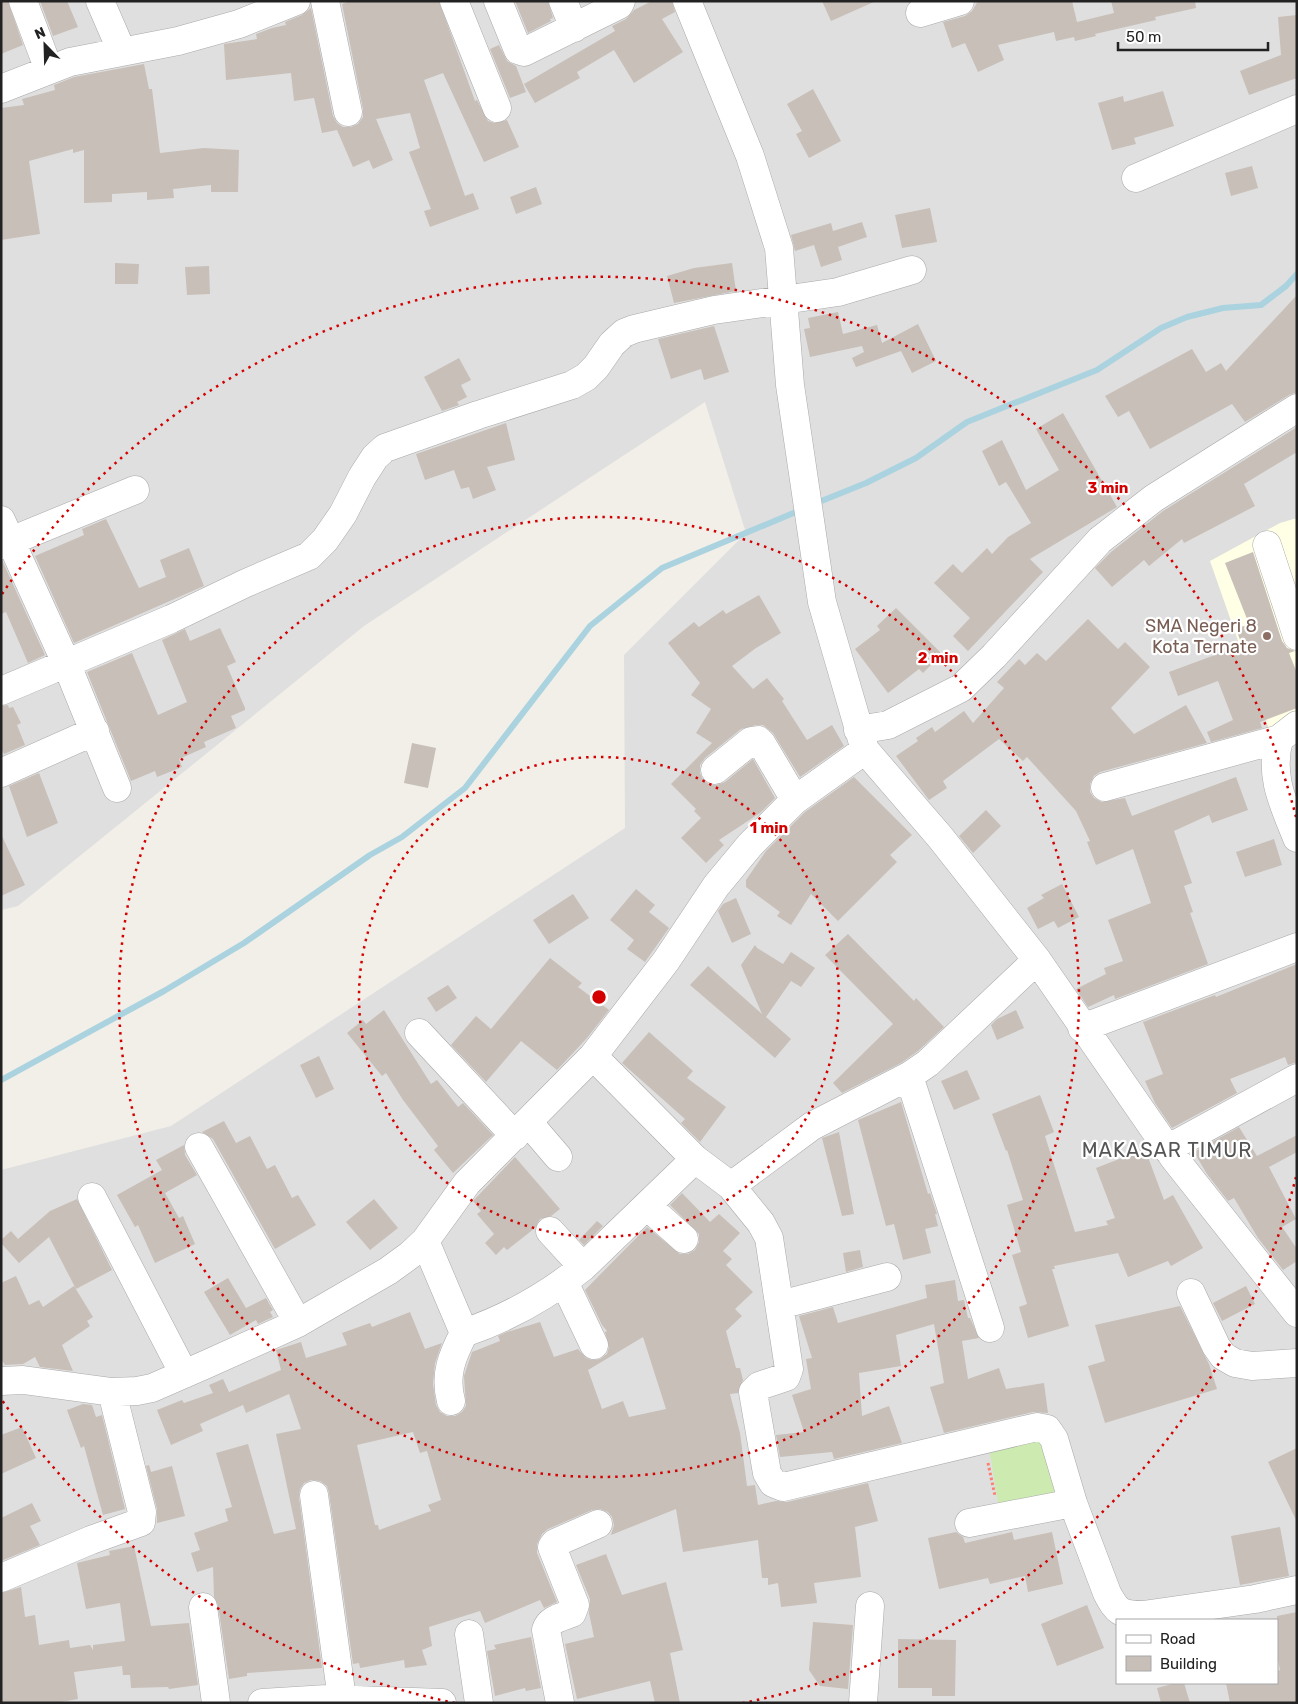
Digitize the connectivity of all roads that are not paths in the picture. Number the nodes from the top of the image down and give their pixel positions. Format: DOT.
graph roads {
  1 [pos="23,1"];
  2 [pos="100,1"];
  3 [pos="296,1"];
  4 [pos="325,1"];
  5 [pos="454,1"];
  6 [pos="498,1"];
  7 [pos="563,1"];
  8 [pos="621,1"];
  9 [pos="688,1"];
  10 [pos="960,1"];
  11 [pos="920,13"];
  12 [pos="574,28"];
  13 [pos="122,52"];
  14 [pos="49,70"];
  15 [pos="1,89"];
  16 [pos="497,108"];
  17 [pos="1297,109"];
  18 [pos="348,112"];
  19 [pos="1136,178"];
  20 [pos="912,270"];
  21 [pos="782,300"];
  22 [pos="1297,408"];
  23 [pos="136,490"];
  24 [pos="4,535"];
  25 [pos="1267,545"];
  26 [pos="1297,636"];
  27 [pos="67,665"];
  28 [pos="1,691"];
  29 [pos="94,731"];
  30 [pos="1288,732"];
  31 [pos="862,740"];
  32 [pos="715,770"];
  33 [pos="1,773"];
  34 [pos="1105,787"];
  35 [pos="118,788"];
  36 [pos="795,800"];
  37 [pos="1297,838"];
  38 [pos="1297,947"];
  39 [pos="1037,960"];
  40 [pos="1082,1028"];
  41 [pos="419,1033"];
  42 [pos="593,1056"];
  43 [pos="910,1076"];
  44 [pos="1297,1078"];
  45 [pos="522,1129"];
  46 [pos="199,1147"];
  47 [pos="1167,1149"];
  48 [pos="558,1156"];
  49 [pos="695,1159"];
  50 [pos="731,1186"];
  51 [pos="92,1197"];
  52 [pos="647,1206"];
  53 [pos="550,1231"];
  54 [pos="684,1239"];
  55 [pos="425,1241"];
  56 [pos="573,1275"];
  57 [pos="887,1277"];
  58 [pos="1191,1293"];
  59 [pos="780,1305"];
  60 [pos="1297,1313"];
  61 [pos="298,1323"];
  62 [pos="990,1328"];
  63 [pos="464,1333"];
  64 [pos="594,1345"];
  65 [pos="1297,1364"];
  66 [pos="184,1374"];
  67 [pos="1,1381"];
  68 [pos="112,1392"];
  69 [pos="451,1401"];
  70 [pos="314,1495"];
  71 [pos="1072,1503"];
  72 [pos="969,1523"];
  73 [pos="598,1524"];
  74 [pos="1,1578"];
  75 [pos="1297,1590"];
  76 [pos="870,1606"];
  77 [pos="203,1607"];
  78 [pos="469,1634"];
  79 [pos="333,1700"];
  80 [pos="216,1703"];
  81 [pos="262,1703"];
  82 [pos="442,1703"];
  83 [pos="479,1703"];
  84 [pos="560,1703"];
  85 [pos="863,1703"];
  1 -- 14 [label="street"];
  2 -- 13 [label="street"];
  3 -- 13 [label="street"];
  4 -- 18 [label="street"];
  5 -- 16 [label="street"];
  6 -- 12 [label="street"];
  7 -- 12 [label="street"];
  8 -- 12 [label="street"];
  9 -- 21 [label="street"];
  10 -- 11 [label="street"];
  13 -- 14 [label="street"];
  14 -- 15 [label="street"];
  17 -- 19 [label="street"];
  20 -- 21 [label="street"];
  21 -- 27 [label="street"];
  21 -- 31 [label="street"];
  22 -- 31 [label="street"];
  23 -- 24 [label="street"];
  24 -- 27 [label="street"];
  25 -- 26 [label="street"];
  27 -- 28 [label="street"];
  27 -- 29 [label="street"];
  29 -- 33 [label="street"];
  29 -- 35 [label="street"];
  30 -- 34 [label="street"];
  30 -- 37 [label="street"];
  31 -- 36 [label="street"];
  31 -- 39 [label="street"];
  32 -- 36 [label="street"];
  36 -- 42 [label="street"];
  38 -- 40 [label="street"];
  39 -- 40 [label="street"];
  39 -- 43 [label="street"];
  40 -- 47 [label="street"];
  41 -- 45 [label="street"];
  42 -- 45 [label="street"];
  42 -- 49 [label="street"];
  43 -- 50 [label="street"];
  43 -- 62 [label="street"];
  44 -- 47 [label="street"];
  45 -- 48 [label="street"];
  45 -- 55 [label="street"];
  46 -- 61 [label="street"];
  47 -- 60 [label="street"];
  49 -- 50 [label="street"];
  49 -- 52 [label="street"];
  50 -- 59 [label="street"];
  51 -- 66 [label="street"];
  52 -- 54 [label="street"];
  52 -- 56 [label="street"];
  53 -- 56 [label="street"];
  55 -- 61 [label="street"];
  55 -- 63 [label="street"];
  56 -- 63 [label="street"];
  56 -- 64 [label="street"];
  57 -- 59 [label="street"];
  58 -- 65 [label="street"];
  59 -- 71 [label="street"];
  61 -- 66 [label="street"];
  63 -- 69 [label="street"];
  66 -- 68 [label="street"];
  67 -- 68 [label="street"];
  68 -- 74 [label="street"];
  70 -- 79 [label="street"];
  71 -- 72 [label="street"];
  71 -- 75 [label="street"];
  73 -- 84 [label="street"];
  76 -- 85 [label="street"];
  77 -- 80 [label="street"];
  78 -- 83 [label="street"];
  79 -- 81 [label="street"];
  79 -- 82 [label="street"];
}
